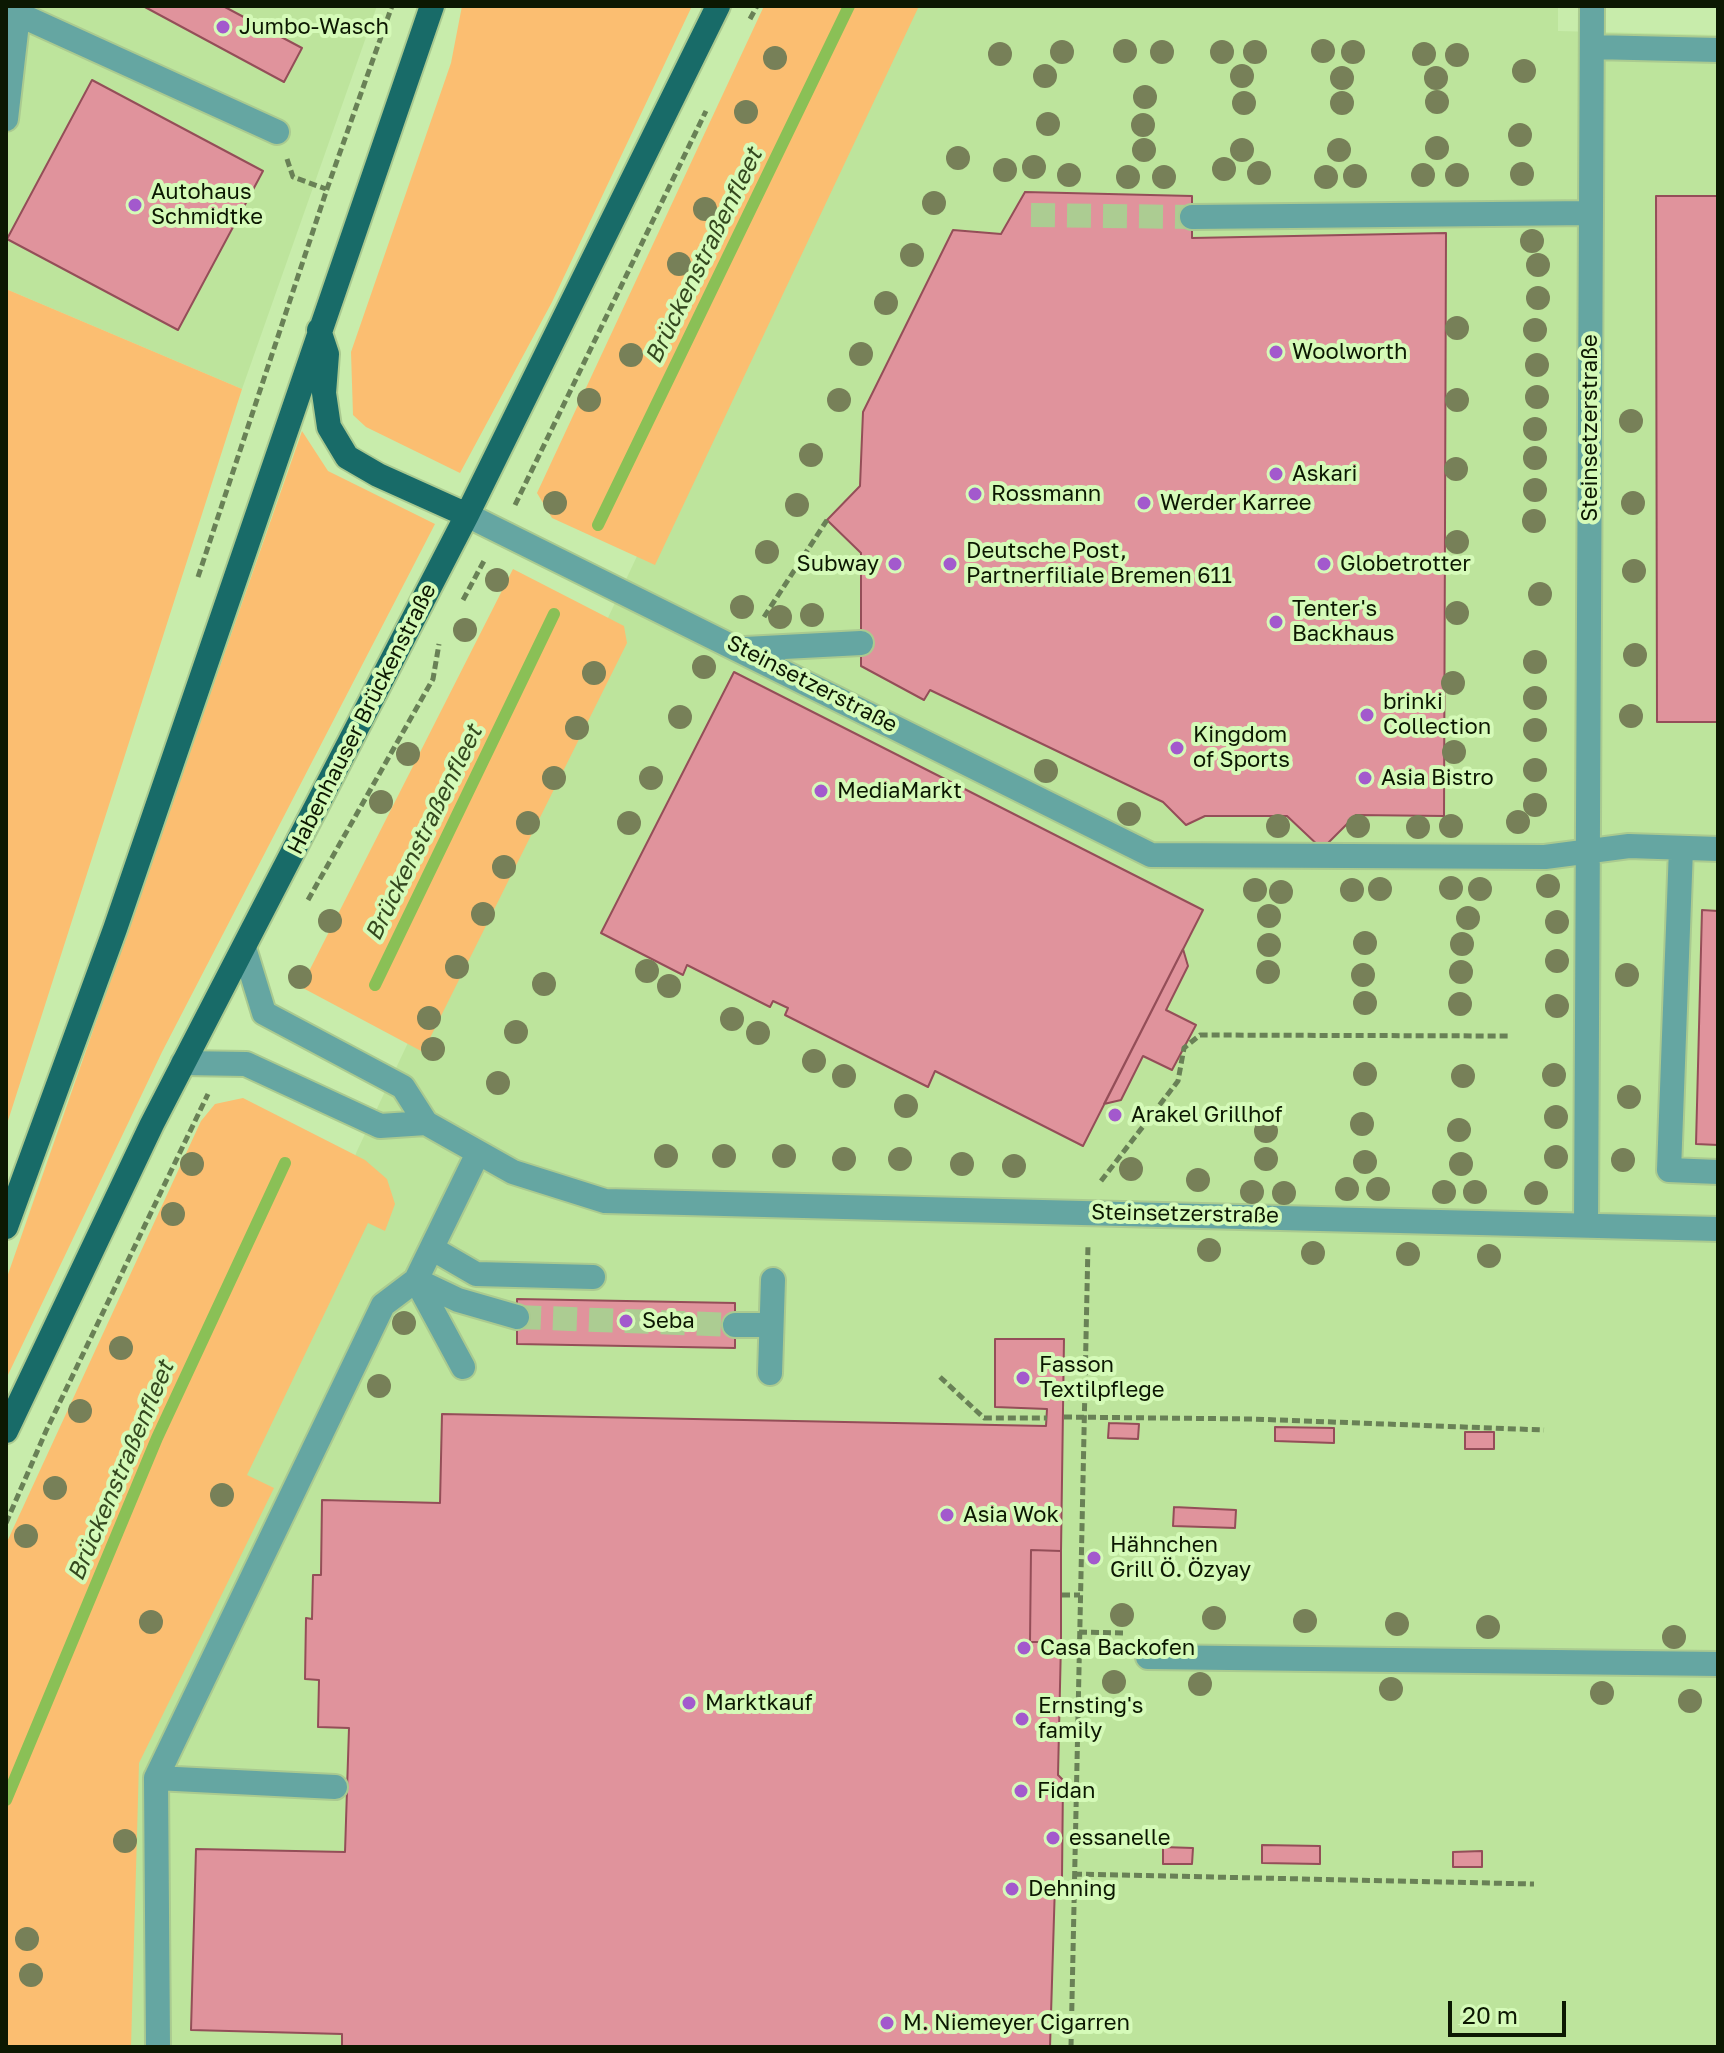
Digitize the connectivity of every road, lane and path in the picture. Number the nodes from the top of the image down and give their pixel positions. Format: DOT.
graph roads {
  1 [pos="432,6"];
  2 [pos="718,6"];
  3 [pos="757,6"];
  4 [pos="1592,6"];
  5 [pos="18,10"];
  6 [pos="750,20"];
  7 [pos="1592,47"];
  8 [pos="1718,50"];
  9 [pos="709,105"];
  10 [pos="6,119"];
  11 [pos="277,132"];
  12 [pos="362,203"];
  13 [pos="1591,213"];
  14 [pos="1192,217"];
  15 [pos="319,330"];
  16 [pos="467,515"];
  17 [pos="827,520"];
  18 [pos="500,531"];
  19 [pos="459,606"];
  20 [pos="445,633"];
  21 [pos="861,643"];
  22 [pos="743,649"];
  23 [pos="1681,848"];
  24 [pos="1718,849"];
  25 [pos="1587,850"];
  26 [pos="300,914"];
  27 [pos="244,948"];
  28 [pos="1508,1036"];
  29 [pos="183,1063"];
  30 [pos="223,1063"];
  31 [pos="426,1123"];
  32 [pos="478,1153"];
  33 [pos="1718,1172"];
  34 [pos="1088,1212"];
  35 [pos="1586,1225"];
  36 [pos="6,1227"];
  37 [pos="1718,1229"];
  38 [pos="433,1249"];
  39 [pos="593,1277"];
  40 [pos="416,1280"];
  41 [pos="773,1280"];
  42 [pos="517,1317"];
  43 [pos="735,1325"];
  44 [pos="771,1325"];
  45 [pos="463,1367"];
  46 [pos="770,1373"];
  47 [pos="940,1377"];
  48 [pos="1084,1416"];
  49 [pos="1064,1417"];
  50 [pos="1047,1418"];
  51 [pos="1544,1430"];
  52 [pos="6,1431"];
  53 [pos="6,1523"];
  54 [pos="1062,1595"];
  55 [pos="1080,1595"];
  56 [pos="1148,1657"];
  57 [pos="1718,1664"];
  58 [pos="156,1778"];
  59 [pos="335,1787"];
  60 [pos="1074,1874"];
  61 [pos="1534,1884"];
  62 [pos="158,2047"];
  63 [pos="1071,2047"];
  1 -- 12 [label="main road"];
  2 -- 16 [label="main road, Habenhauser Brückenstraße"];
  3 -- 6 [label="path"];
  4 -- 7 [label="street, Steinsetzerstraße"];
  5 -- 10 [label="street"];
  5 -- 11 [label="street"];
  7 -- 8 [label="street"];
  7 -- 13 [label="street, Steinsetzerstraße"];
  9 -- 18 [label="path"];
  11 -- 12 [label="path"];
  12 -- 15 [label="main road"];
  13 -- 14 [label="street"];
  13 -- 25 [label="street, Steinsetzerstraße"];
  15 -- 16 [label="main road"];
  15 -- 36 [label="main road"];
  16 -- 18 [label="street, Steinsetzerstraße"];
  16 -- 27 [label="main road, Habenhauser Brückenstraße"];
  17 -- 22 [label="path"];
  18 -- 19 [label="path"];
  18 -- 22 [label="street, Steinsetzerstraße"];
  20 -- 26 [label="path"];
  21 -- 22 [label="street"];
  22 -- 25 [label="street, Steinsetzerstraße"];
  23 -- 24 [label="street, Steinsetzerstraße"];
  23 -- 25 [label="street, Steinsetzerstraße"];
  23 -- 33 [label="street"];
  25 -- 35 [label="street, Steinsetzerstraße"];
  27 -- 29 [label="main road, Habenhauser Brückenstraße"];
  27 -- 31 [label="street, Steinsetzerstraße"];
  28 -- 34 [label="path"];
  29 -- 30 [label="street"];
  29 -- 52 [label="main road, Habenhauser Brückenstraße"];
  30 -- 31 [label="street"];
  30 -- 53 [label="path"];
  31 -- 32 [label="street, Steinsetzerstraße"];
  32 -- 34 [label="street, Steinsetzerstraße"];
  32 -- 38 [label="street"];
  34 -- 35 [label="street, Steinsetzerstraße"];
  34 -- 48 [label="path"];
  35 -- 37 [label="street"];
  38 -- 39 [label="street"];
  38 -- 40 [label="street"];
  40 -- 42 [label="street"];
  40 -- 45 [label="street"];
  40 -- 58 [label="street"];
  41 -- 44 [label="street"];
  43 -- 44 [label="street"];
  44 -- 46 [label="street"];
  47 -- 50 [label="path"];
  48 -- 49 [label="path"];
  48 -- 51 [label="path"];
  48 -- 55 [label="path"];
  54 -- 55 [label="path"];
  55 -- 60 [label="path"];
  56 -- 57 [label="street"];
  58 -- 59 [label="street"];
  58 -- 62 [label="street"];
  60 -- 61 [label="path"];
  60 -- 63 [label="path"];
}
